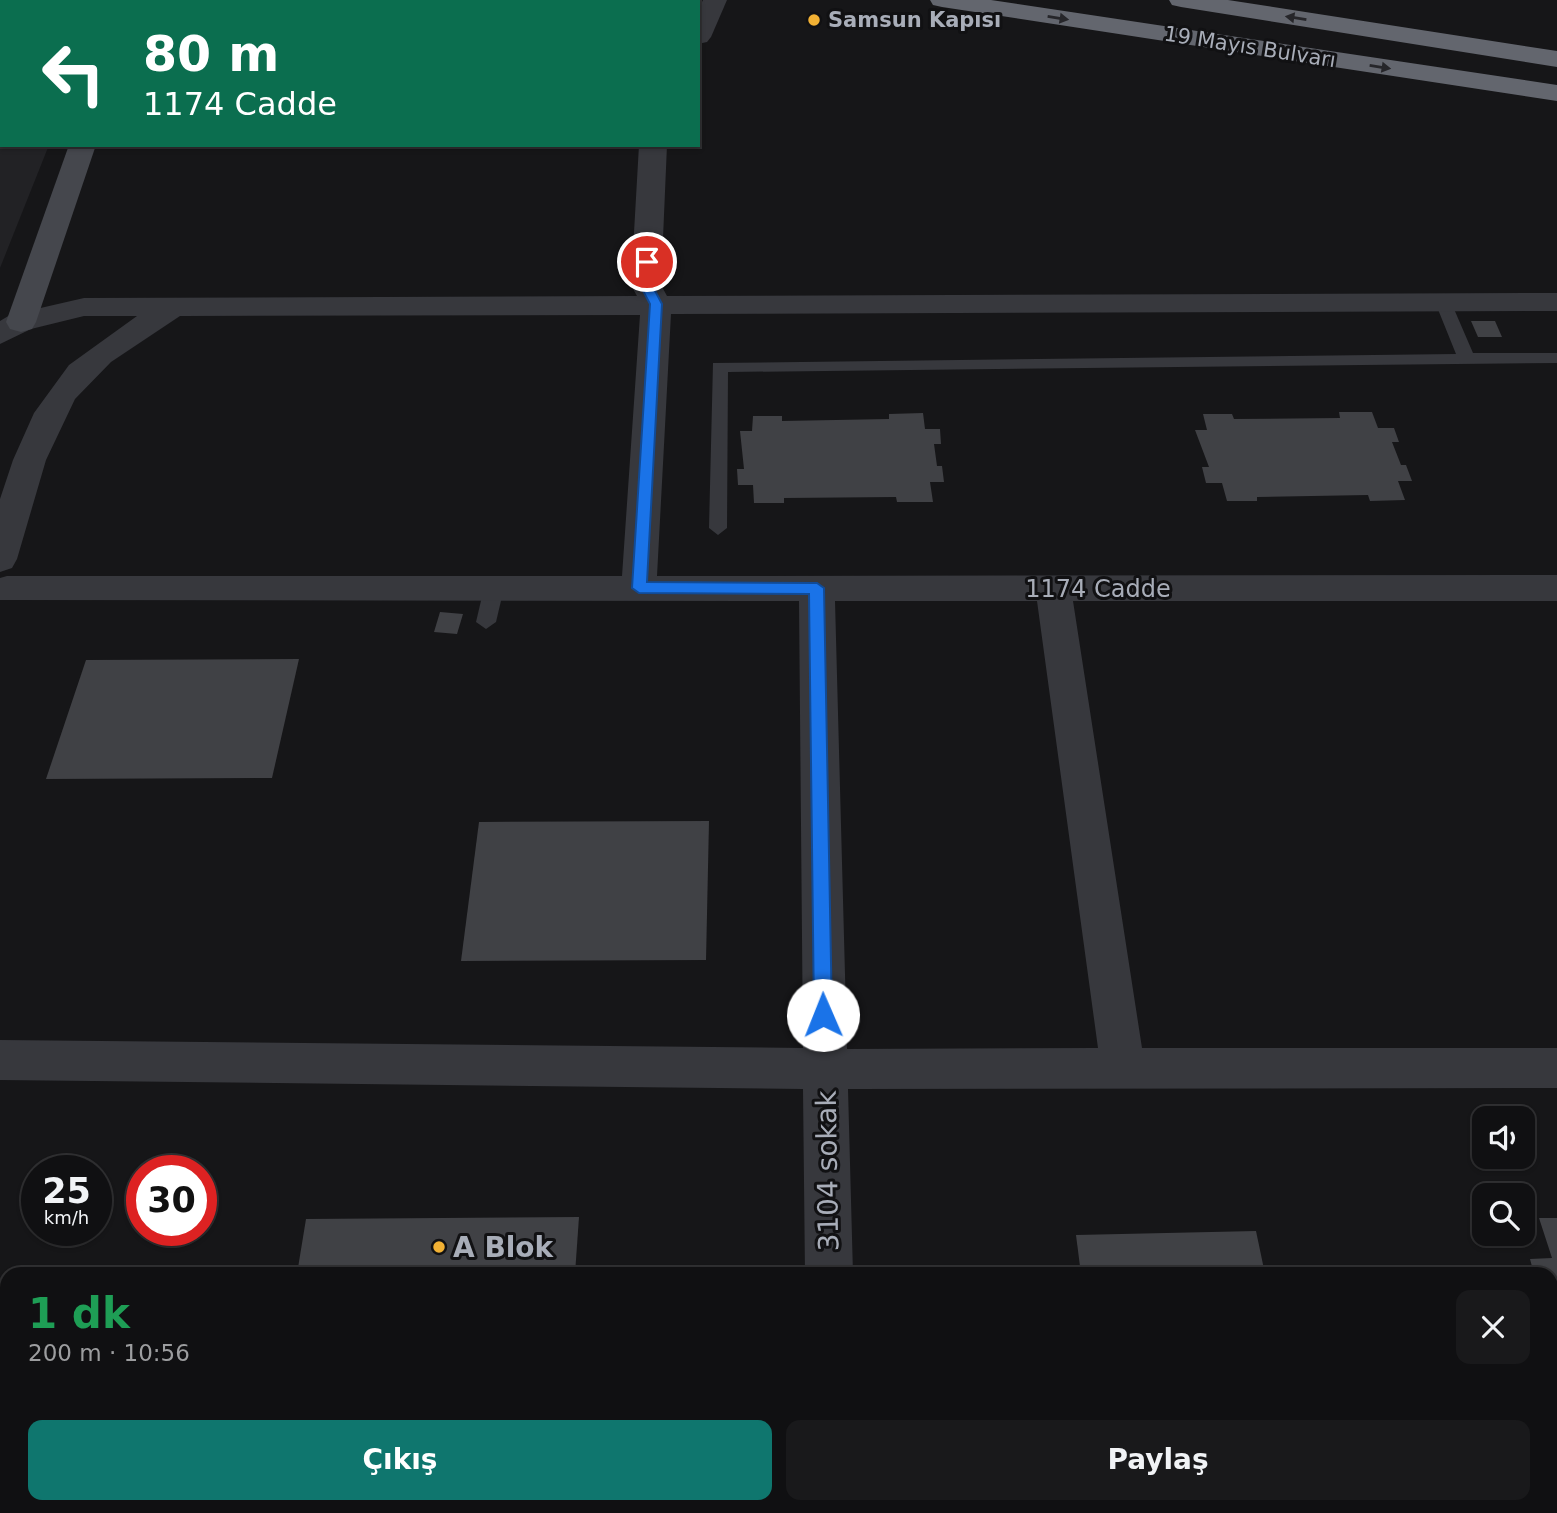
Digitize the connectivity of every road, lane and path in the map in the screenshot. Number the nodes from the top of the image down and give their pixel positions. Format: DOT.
graph roads {
  1 [pos="715,0"];
  2 [pos="942,0"];
  3 [pos="1181,0"];
  4 [pos="1307,0"];
  5 [pos="1361,28"];
  6 [pos="700,33"];
  7 [pos="1557,40"];
  8 [pos="1557,47"];
  9 [pos="1557,59"];
  10 [pos="1557,93"];
  11 [pos="82,147"];
  12 [pos="653,147"];
  13 [pos="1443,302"];
  14 [pos="1557,302"];
  15 [pos="656,304"];
  16 [pos="174,306"];
  17 [pos="11,328"];
  18 [pos="1557,358"];
  19 [pos="1467,359"];
  20 [pos="718,528"];
  21 [pos="2,580"];
  22 [pos="494,588"];
  23 [pos="639,588"];
  24 [pos="817,588"];
  25 [pos="1557,588"];
  26 [pos="1053,589"];
  27 [pos="486,622"];
  28 [pos="0,1060"];
  29 [pos="1124,1068"];
  30 [pos="1557,1068"];
  31 [pos="824,1069"];
  32 [pos="829,1267"];
  1 -- 6 [label="street"];
  2 -- 10 [label="highway, 19 Mayıs Bulvarı, one-way"];
  5 -- 3 [label="highway, 19 Mayıs Bulvarı, one-way"];
  4 -- 7 [label="highway"];
  5 -- 8 [label="highway"];
  5 -- 9 [label="highway, 19 Mayıs Bulvarı"];
  11 -- 17 [label="street"];
  12 -- 15 [label="street"];
  13 -- 14 [label="street"];
  13 -- 15 [label="street"];
  13 -- 19 [label="lane"];
  15 -- 16 [label="street"];
  15 -- 23 [label="street"];
  16 -- 17 [label="street"];
  16 -- 21 [label="street"];
  18 -- 19 [label="lane"];
  19 -- 20 [label="lane"];
  21 -- 22 [label="street, 1174 Cadde"];
  22 -- 23 [label="street, 1174 Cadde"];
  22 -- 27 [label="lane"];
  23 -- 24 [label="street, 1174 Cadde"];
  24 -- 26 [label="street, 1174 Cadde"];
  24 -- 31 [label="street, 3104 sokak"];
  25 -- 26 [label="street, 1174 Cadde"];
  26 -- 29 [label="street"];
  28 -- 31 [label="street"];
  29 -- 30 [label="street"];
  29 -- 31 [label="street"];
  31 -- 32 [label="street, 3104 sokak"];
}
